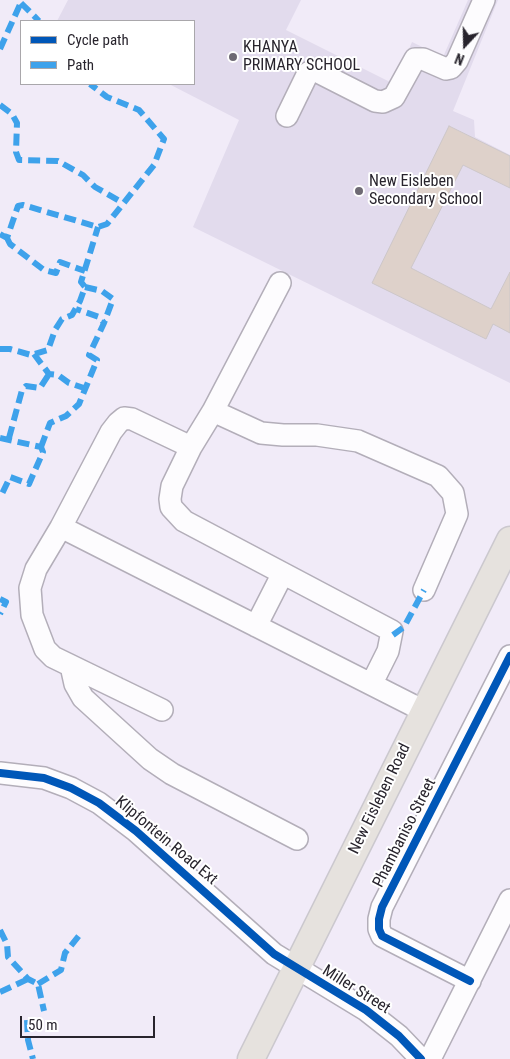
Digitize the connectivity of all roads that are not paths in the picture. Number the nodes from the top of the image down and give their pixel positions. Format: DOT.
graph roads {
  1 [pos="484,0"];
  2 [pos="286,116"];
  3 [pos="280,282"];
  4 [pos="213,411"];
  5 [pos="191,447"];
  6 [pos="61,527"];
  7 [pos="510,540"];
  8 [pos="282,575"];
  9 [pos="424,590"];
  10 [pos="256,626"];
  11 [pos="510,656"];
  12 [pos="71,666"];
  13 [pos="372,683"];
  14 [pos="162,710"];
  15 [pos="424,711"];
  16 [pos="0,773"];
  17 [pos="297,839"];
  18 [pos="510,900"];
  19 [pos="295,968"];
  20 [pos="470,981"];
  21 [pos="251,1059"];
  22 [pos="421,1059"];
  23 [pos="430,1059"];
  1 -- 2 [label="street"];
  3 -- 4 [label="street"];
  4 -- 5 [label="street"];
  4 -- 9 [label="street"];
  5 -- 6 [label="street"];
  5 -- 8 [label="street"];
  6 -- 10 [label="street"];
  6 -- 12 [label="street"];
  7 -- 15 [label="main road, New Eisleben Road"];
  8 -- 10 [label="street"];
  8 -- 13 [label="street"];
  10 -- 13 [label="street"];
  11 -- 20 [label="street, Phambaniso Street"];
  12 -- 14 [label="street"];
  12 -- 17 [label="street"];
  13 -- 15 [label="street"];
  15 -- 19 [label="main road, New Eisleben Road"];
  16 -- 19 [label="street, Klipfontein Road Ext"];
  18 -- 20 [label="street"];
  19 -- 21 [label="main road, New Eisleben Road"];
  19 -- 22 [label="street, Miller Street"];
  20 -- 23 [label="street"];
}
